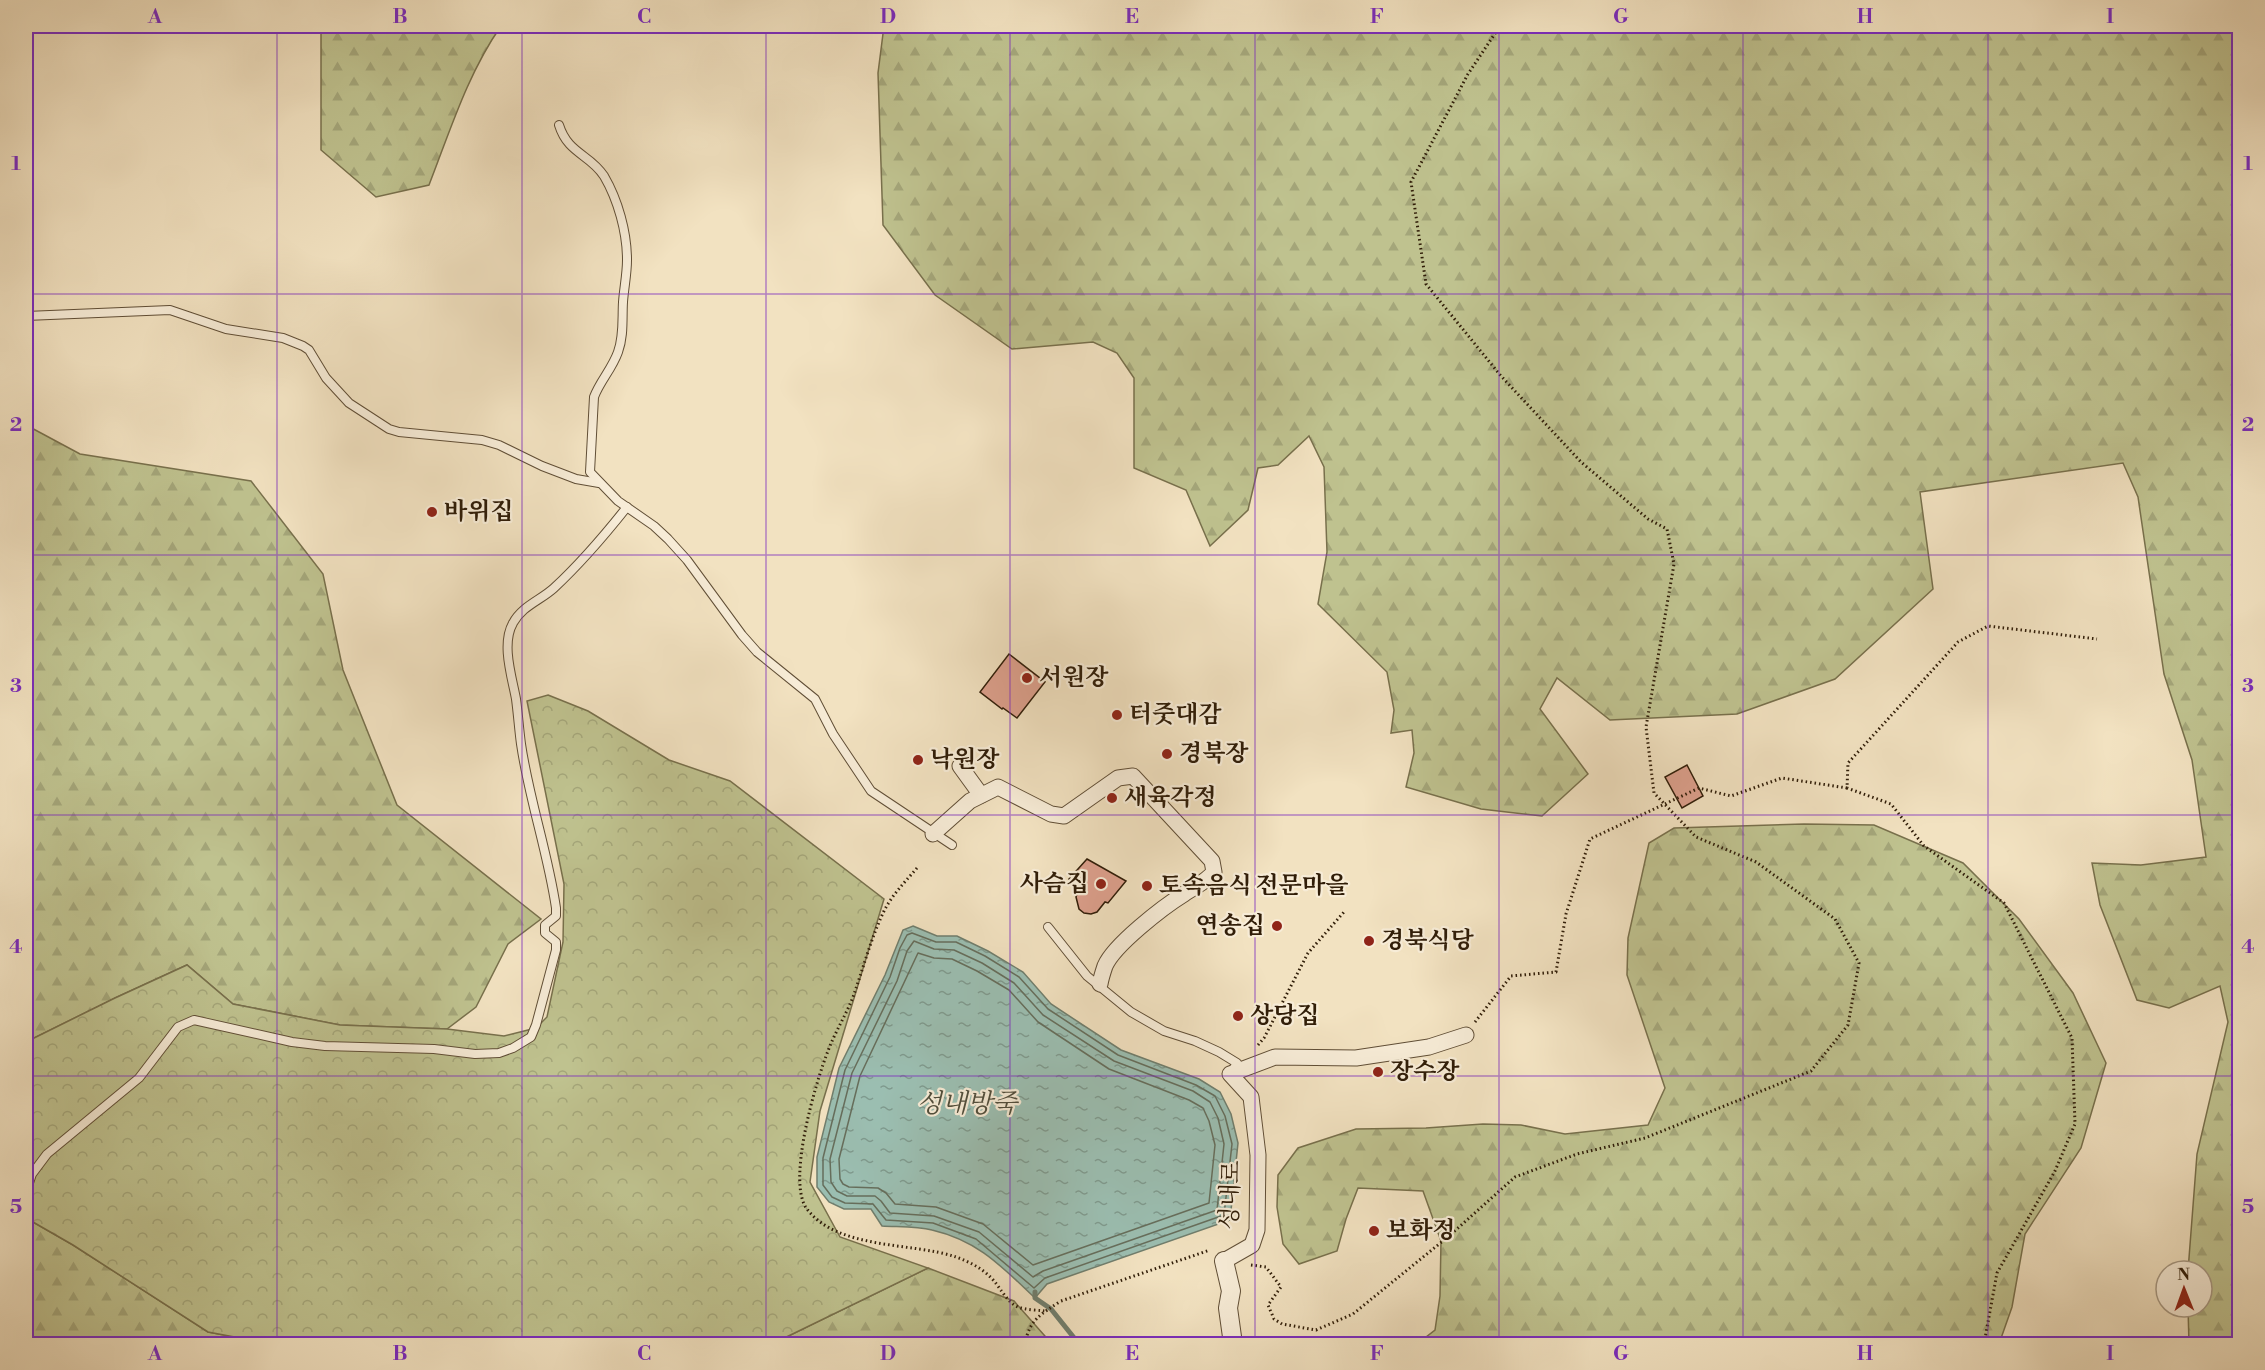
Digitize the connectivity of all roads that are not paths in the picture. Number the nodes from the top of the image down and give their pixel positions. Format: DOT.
graph roads {
  1 [pos="559,125"];
  2 [pos="26,316"];
  3 [pos="599,483"];
  4 [pos="627,507"];
  5 [pos="960,766"];
  6 [pos="981,795"];
  7 [pos="933,834"];
  8 [pos="952,845"];
  9 [pos="1048,927"];
  10 [pos="1100,984"];
  11 [pos="1466,1035"];
  12 [pos="1230,1074"];
  13 [pos="26,1192"];
  14 [pos="1220,1254"];
  15 [pos="1233,1344"];
  1 -- 3 [label="lane"];
  2 -- 3 [label="lane"];
  3 -- 4 [label="lane"];
  4 -- 7 [label="lane"];
  4 -- 13 [label="lane"];
  5 -- 6 [label="street"];
  6 -- 7 [label="street"];
  6 -- 10 [label="street"];
  7 -- 8 [label="lane"];
  9 -- 10 [label="lane"];
  10 -- 12 [label="lane"];
  11 -- 12 [label="street"];
  12 -- 14 [label="street, 성내로"];
  14 -- 15 [label="street, 성내로"];
}
